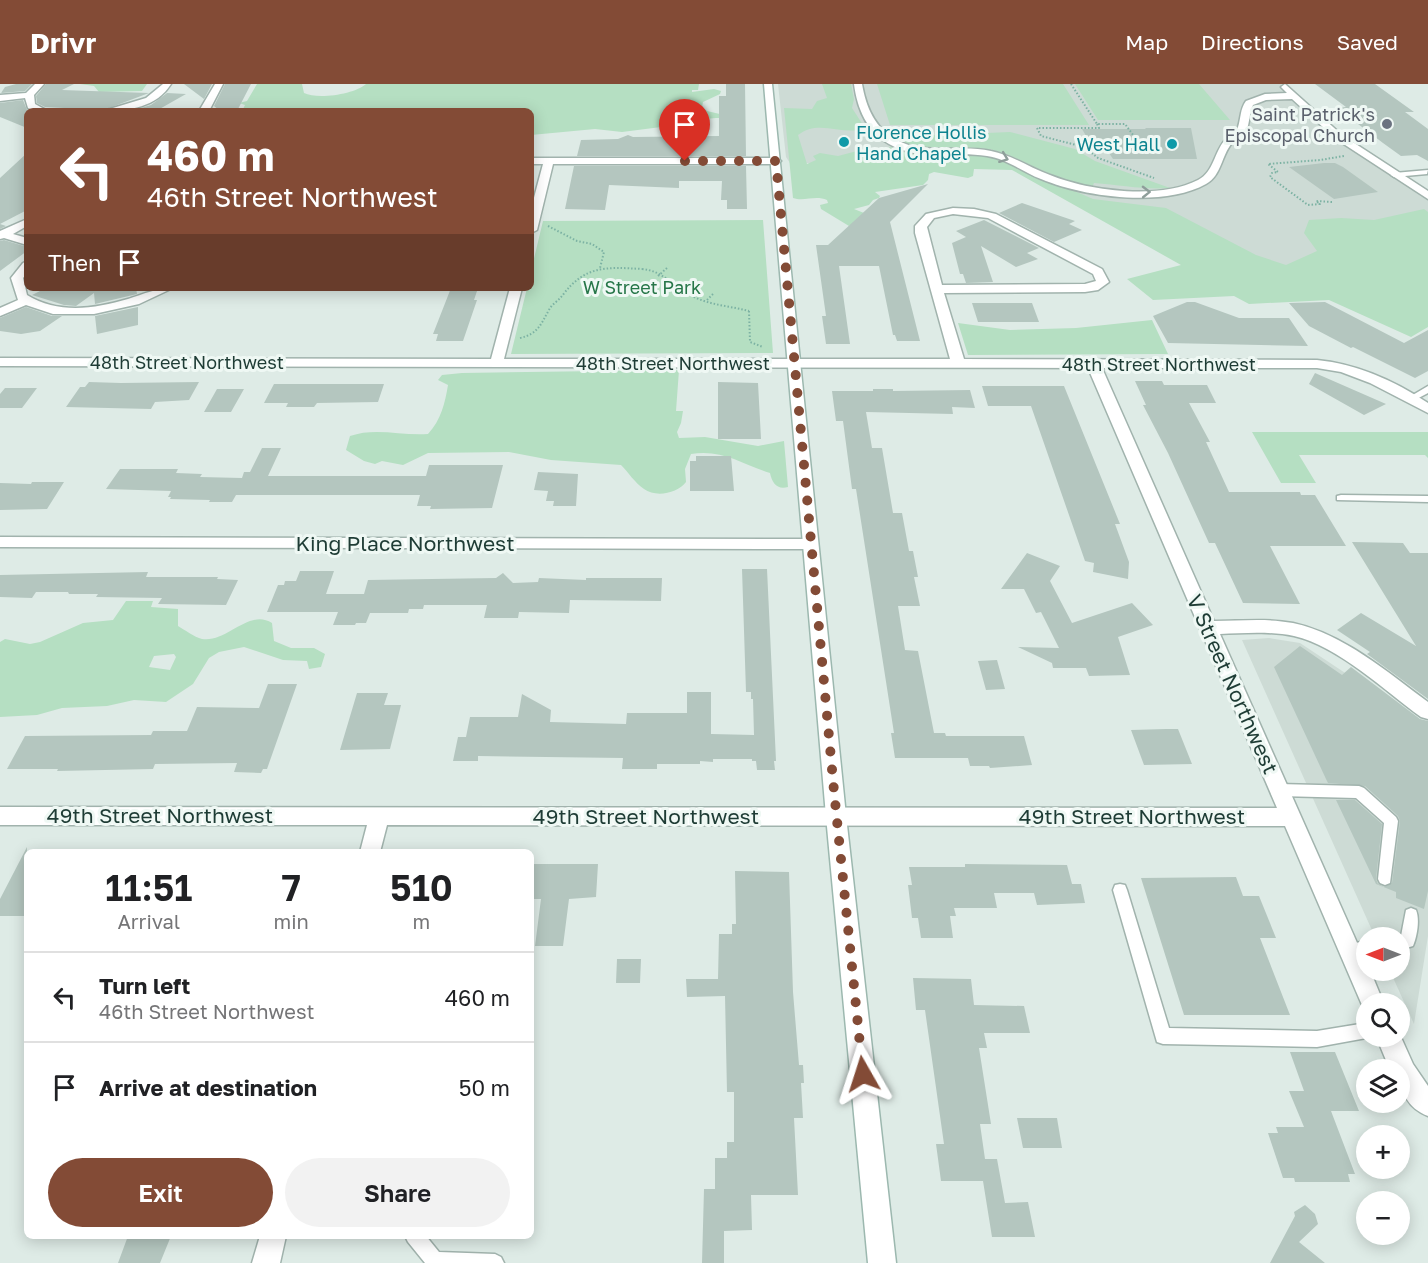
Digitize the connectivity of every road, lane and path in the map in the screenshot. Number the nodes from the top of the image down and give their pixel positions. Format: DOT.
graph roads {
  1 [pos="40,84"];
  2 [pos="167,84"];
  3 [pos="219,84"];
  4 [pos="768,84"];
  5 [pos="858,84"];
  6 [pos="1071,84"];
  7 [pos="1281,84"];
  8 [pos="28,95"];
  9 [pos="1293,96"];
  10 [pos="0,98"];
  11 [pos="36,108"];
  12 [pos="118,108"];
  13 [pos="206,108"];
  14 [pos="1097,124"];
  15 [pos="1139,143"];
  16 [pos="1346,153"];
  17 [pos="534,161"];
  18 [pos="549,161"];
  19 [pos="776,161"];
  20 [pos="1428,163"];
  21 [pos="1427,172"];
  22 [pos="1394,175"];
  23 [pos="1175,191"];
  24 [pos="1428,196"];
  25 [pos="1332,202"];
  26 [pos="534,218"];
  27 [pos="24,224"];
  28 [pos="534,226"];
  29 [pos="1,235"];
  30 [pos="24,241"];
  31 [pos="24,268"];
  32 [pos="600,268"];
  33 [pos="667,268"];
  34 [pos="663,273"];
  35 [pos="658,276"];
  36 [pos="937,289"];
  37 [pos="160,291"];
  38 [pos="515,291"];
  39 [pos="713,294"];
  40 [pos="707,300"];
  41 [pos="26,301"];
  42 [pos="0,312"];
  43 [pos="503,341"];
  44 [pos="750,342"];
  45 [pos="0,362"];
  46 [pos="497,362"];
  47 [pos="793,363"];
  48 [pos="958,363"];
  49 [pos="1092,363"];
  50 [pos="1428,389"];
  51 [pos="1411,399"];
  52 [pos="1428,409"];
  53 [pos="1341,498"];
  54 [pos="1428,499"];
  55 [pos="0,542"];
  56 [pos="810,544"];
  57 [pos="1208,627"];
  58 [pos="1428,712"];
  59 [pos="1279,790"];
  60 [pos="380,815"];
  61 [pos="0,816"];
  62 [pos="836,816"];
  63 [pos="1291,817"];
  64 [pos="371,849"];
  65 [pos="1385,879"];
  66 [pos="1120,890"];
  67 [pos="1411,915"];
  68 [pos="1410,927"];
  69 [pos="1356,945"];
  70 [pos="1356,1033"];
  71 [pos="1393,1047"];
  72 [pos="1428,1104"];
  73 [pos="272,1239"];
  74 [pos="416,1239"];
  75 [pos="266,1263"];
  76 [pos="495,1263"];
  77 [pos="882,1263"];
  1 -- 8 [label="street"];
  2 -- 12 [label="street"];
  3 -- 13 [label="street"];
  4 -- 19 [label="street"];
  5 -- 23 [label="street, one-way"];
  6 -- 14 [label="path"];
  7 -- 9 [label="street"];
  8 -- 10 [label="street"];
  8 -- 11 [label="street"];
  9 -- 22 [label="street"];
  9 -- 23 [label="street"];
  14 -- 15 [label="path"];
  14 -- 23 [label="path"];
  16 -- 25 [label="path"];
  17 -- 18 [label="street"];
  18 -- 19 [label="street"];
  18 -- 26 [label="street"];
  19 -- 47 [label="street"];
  20 -- 21 [label="lane"];
  21 -- 22 [label="lane"];
  22 -- 24 [label="street"];
  27 -- 29 [label="street"];
  28 -- 32 [label="path"];
  29 -- 30 [label="street"];
  31 -- 41 [label="street"];
  32 -- 34 [label="path, bridge"];
  32 -- 43 [label="path"];
  33 -- 34 [label="path"];
  34 -- 35 [label="path"];
  34 -- 40 [label="path, bridge"];
  36 -- 36 [label="street"];
  36 -- 48 [label="street"];
  37 -- 41 [label="street"];
  38 -- 43 [label="street"];
  39 -- 40 [label="path"];
  40 -- 44 [label="path, bridge"];
  41 -- 42 [label="street"];
  43 -- 46 [label="street"];
  45 -- 46 [label="street, 48th Street Northwest"];
  46 -- 47 [label="street, 48th Street Northwest"];
  47 -- 48 [label="street, 48th Street Northwest"];
  47 -- 56 [label="street"];
  48 -- 49 [label="street, 48th Street Northwest"];
  49 -- 51 [label="street, 48th Street Northwest"];
  49 -- 57 [label="street, V Street Northwest"];
  50 -- 51 [label="lane"];
  51 -- 52 [label="street, 48th Street Northwest"];
  53 -- 54 [label="lane"];
  55 -- 56 [label="street, King Place Northwest"];
  56 -- 62 [label="street"];
  57 -- 58 [label="street"];
  57 -- 59 [label="street, V Street Northwest"];
  59 -- 63 [label="street, V Street Northwest"];
  59 -- 65 [label="lane"];
  60 -- 61 [label="street, 49th Street Northwest"];
  60 -- 62 [label="street, 49th Street Northwest"];
  60 -- 64 [label="street"];
  62 -- 63 [label="street, 49th Street Northwest"];
  62 -- 77 [label="street"];
  63 -- 69 [label="street, V Street Northwest"];
  66 -- 70 [label="lane"];
  67 -- 68 [label="lane"];
  71 -- 72 [label="street"];
  73 -- 75 [label="street"];
  74 -- 76 [label="lane"];
}
